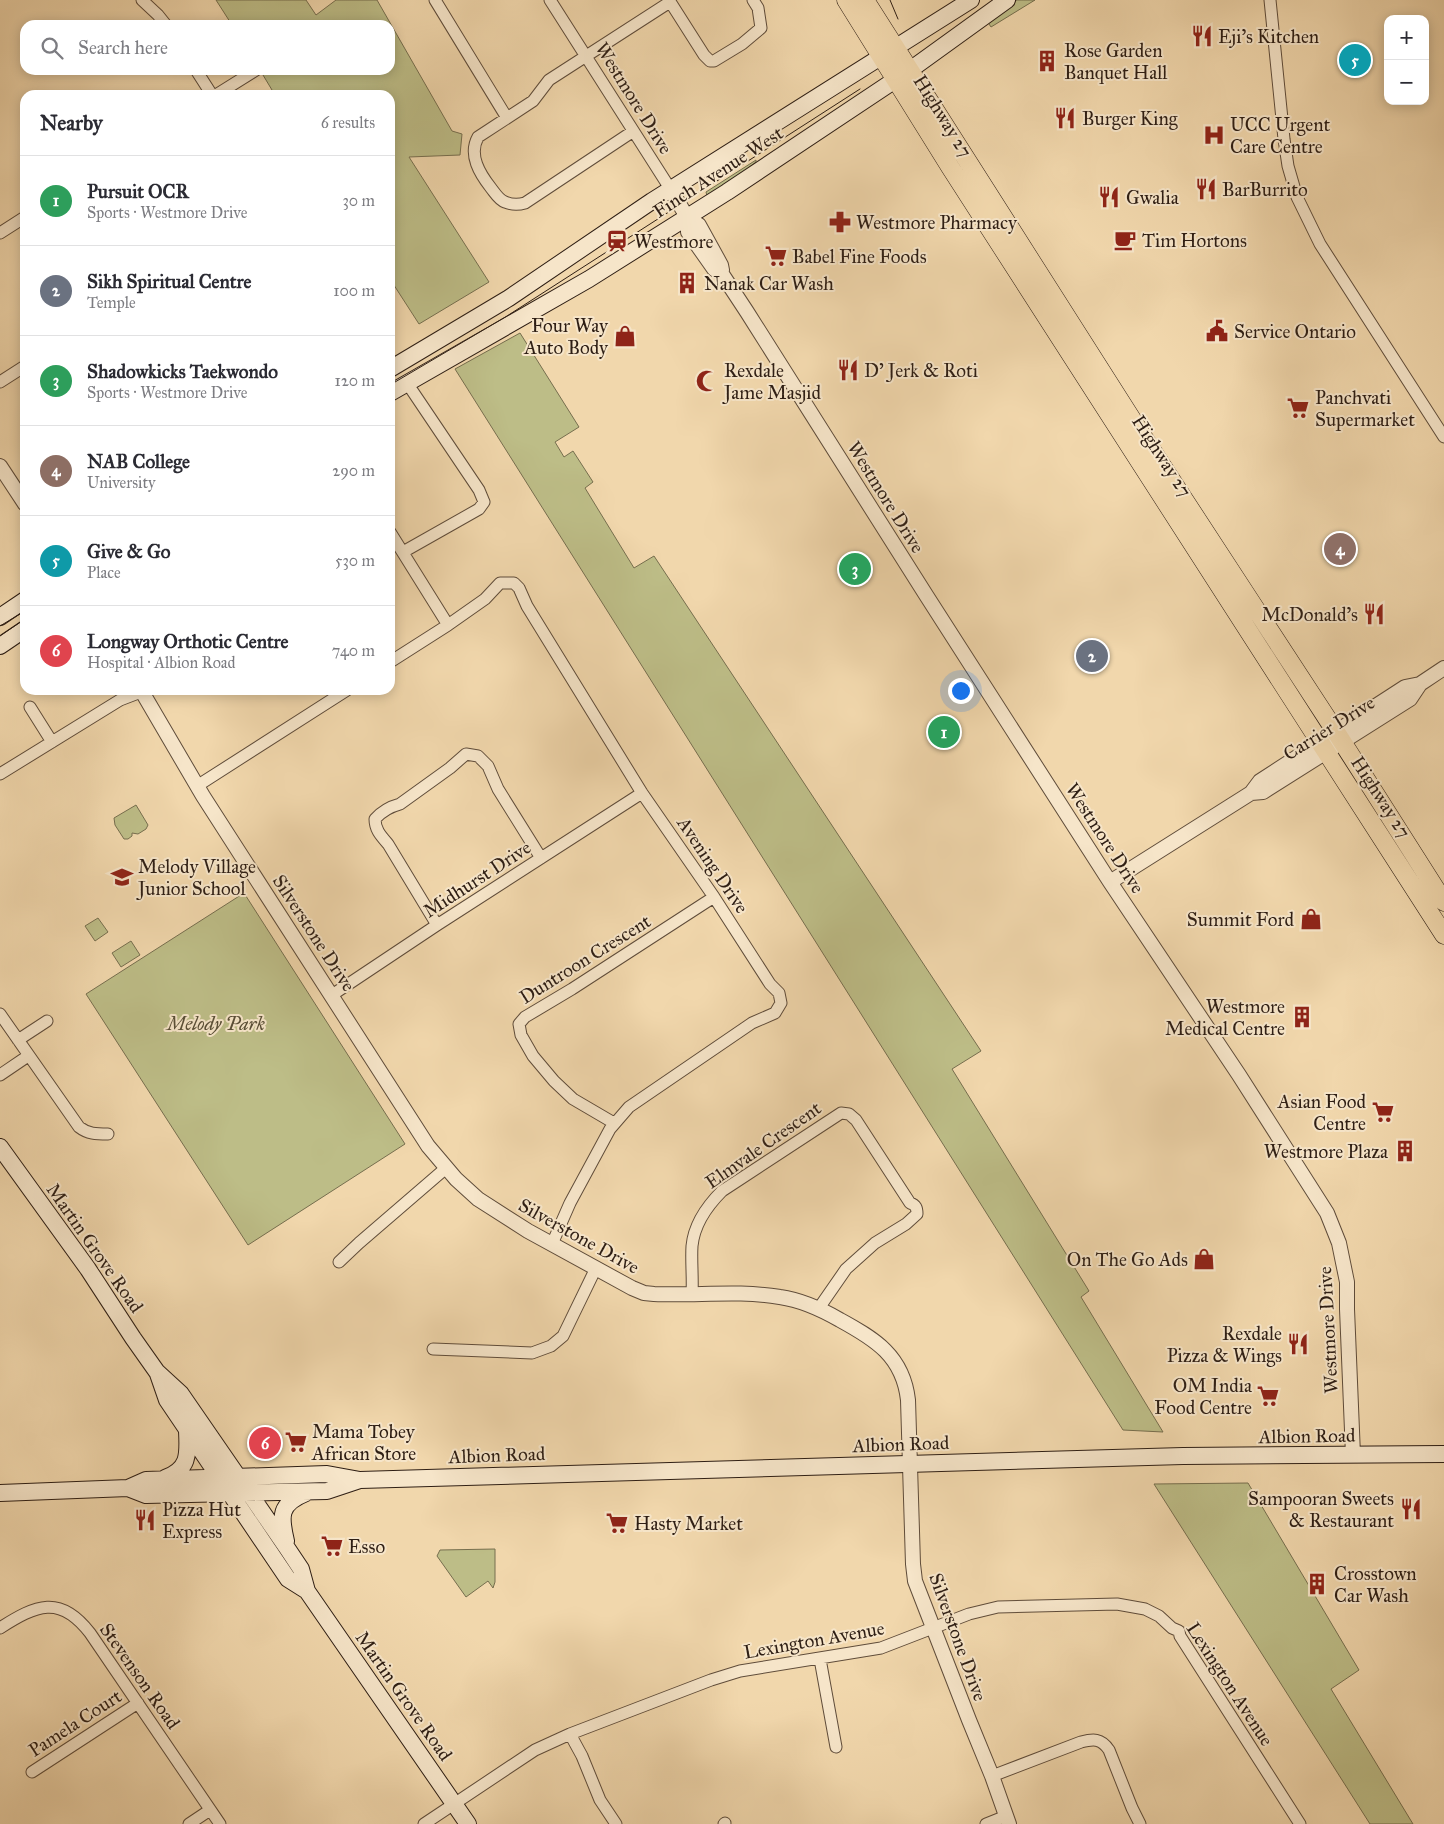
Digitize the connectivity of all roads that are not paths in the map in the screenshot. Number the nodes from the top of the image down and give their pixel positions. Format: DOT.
graph roads {
  1 [pos="142,0"];
  2 [pos="435,0"];
  3 [pos="550,0"];
  4 [pos="753,0"];
  5 [pos="846,0"];
  6 [pos="864,0"];
  7 [pos="971,0"];
  8 [pos="988,0"];
  9 [pos="1007,0"];
  10 [pos="1270,0"];
  11 [pos="670,1"];
  12 [pos="162,20"];
  13 [pos="888,52"];
  14 [pos="586,57"];
  15 [pos="901,72"];
  16 [pos="199,75"];
  17 [pos="248,75"];
  18 [pos="209,90"];
  19 [pos="224,90"];
  20 [pos="507,118"];
  21 [pos="632,132"];
  22 [pos="671,190"];
  23 [pos="687,217"];
  24 [pos="20,220"];
  25 [pos="0,233"];
  26 [pos="395,366"];
  27 [pos="20,369"];
  28 [pos="0,382"];
  29 [pos="407,383"];
  30 [pos="395,390"];
  31 [pos="1444,437"];
  32 [pos="0,466"];
  33 [pos="20,496"];
  34 [pos="395,540"];
  35 [pos="403,552"];
  36 [pos="20,603"];
  37 [pos="0,617"];
  38 [pos="448,625"];
  39 [pos="20,633"];
  40 [pos="0,646"];
  41 [pos="395,659"];
  42 [pos="1444,668"];
  43 [pos="130,695"];
  44 [pos="145,695"];
  45 [pos="339,695"];
  46 [pos="30,707"];
  47 [pos="1339,738"];
  48 [pos="52,742"];
  49 [pos="1323,747"];
  50 [pos="0,774"];
  51 [pos="197,786"];
  52 [pos="642,793"];
  53 [pos="541,858"];
  54 [pos="1110,882"];
  55 [pos="714,898"];
  56 [pos="1444,902"];
  57 [pos="437,925"];
  58 [pos="1444,934"];
  59 [pos="332,996"];
  60 [pos="0,1014"];
  61 [pos="47,1021"];
  62 [pos="18,1040"];
  63 [pos="28,1056"];
  64 [pos="0,1075"];
  65 [pos="614,1123"];
  66 [pos="108,1134"];
  67 [pos="0,1146"];
  68 [pos="446,1168"];
  69 [pos="552,1244"];
  70 [pos="339,1262"];
  71 [pos="596,1268"];
  72 [pos="692,1294"];
  73 [pos="818,1308"];
  74 [pos="433,1349"];
  75 [pos="157,1372"];
  76 [pos="187,1430"];
  77 [pos="1444,1454"];
  78 [pos="1353,1455"];
  79 [pos="910,1464"];
  80 [pos="219,1477"];
  81 [pos="238,1477"];
  82 [pos="160,1479"];
  83 [pos="360,1480"];
  84 [pos="128,1488"];
  85 [pos="308,1492"];
  86 [pos="0,1493"];
  87 [pos="230,1493"];
  88 [pos="249,1493"];
  89 [pos="287,1548"];
  90 [pos="307,1591"];
  91 [pos="0,1628"];
  92 [pos="933,1628"];
  93 [pos="820,1659"];
  94 [pos="138,1703"];
  95 [pos="570,1734"];
  96 [pos="836,1746"];
  97 [pos="32,1772"];
  98 [pos="992,1776"];
  99 [pos="454,1804"];
  100 [pos="210,1810"];
  101 [pos="1008,1820"];
  102 [pos="190,1824"];
  103 [pos="220,1824"];
  104 [pos="424,1824"];
  105 [pos="468,1824"];
  106 [pos="616,1824"];
  107 [pos="986,1824"];
  108 [pos="1140,1824"];
  109 [pos="1300,1824"];
  1 -- 12 [label="street"];
  2 -- 20 [label="street"];
  3 -- 14 [label="street, Westmore Drive"];
  4 -- 11 [label="street"];
  5 -- 13 [label="main road, Highway 27"];
  6 -- 13 [label="main road, Highway 27"];
  7 -- 13 [label="main road, Finch Avenue West"];
  8 -- 15 [label="main road, Finch Avenue West"];
  9 -- 15 [label="main road, Finch Avenue West"];
  10 -- 31 [label="street"];
  11 -- 14 [label="street"];
  13 -- 15 [label="main road, Highway 27"];
  13 -- 22 [label="main road, Finch Avenue West"];
  14 -- 20 [label="street"];
  14 -- 21 [label="street, Westmore Drive"];
  15 -- 23 [label="main road, Finch Avenue West"];
  15 -- 47 [label="main road, Highway 27"];
  15 -- 49 [label="main road, Highway 27"];
  16 -- 18 [label="street"];
  17 -- 19 [label="street"];
  20 -- 21 [label="street"];
  21 -- 22 [label="street, Westmore Drive"];
  22 -- 23 [label="street, Westmore Drive"];
  22 -- 26 [label="main road, Finch Avenue West"];
  23 -- 29 [label="main road, Finch Avenue West"];
  23 -- 54 [label="street, Westmore Drive"];
  24 -- 25 [label="street"];
  27 -- 28 [label="street"];
  29 -- 30 [label="main road, Finch Avenue West"];
  29 -- 35 [label="street"];
  32 -- 33 [label="street"];
  34 -- 35 [label="street"];
  35 -- 38 [label="street"];
  36 -- 37 [label="main road"];
  38 -- 41 [label="street, Avening Drive"];
  38 -- 52 [label="street, Avening Drive"];
  39 -- 40 [label="main road"];
  42 -- 47 [label="street, Carrier Drive"];
  43 -- 48 [label="street"];
  44 -- 51 [label="street, Silverstone Drive"];
  45 -- 51 [label="street"];
  46 -- 48 [label="street"];
  47 -- 49 [label="street, Carrier Drive"];
  47 -- 56 [label="main road, Highway 27"];
  48 -- 50 [label="street"];
  49 -- 54 [label="street, Carrier Drive"];
  49 -- 58 [label="main road, Highway 27"];
  51 -- 59 [label="street, Silverstone Drive"];
  52 -- 53 [label="street, Midhurst Drive"];
  52 -- 55 [label="street, Avening Drive"];
  53 -- 57 [label="street, Midhurst Drive"];
  53 -- 57 [label="street"];
  54 -- 78 [label="street, Westmore Drive"];
  55 -- 65 [label="street, Avening Drive"];
  55 -- 65 [label="street, Duntroon Crescent"];
  57 -- 59 [label="street, Midhurst Drive"];
  59 -- 68 [label="street, Silverstone Drive"];
  60 -- 62 [label="street"];
  61 -- 62 [label="street"];
  62 -- 63 [label="street"];
  63 -- 64 [label="street"];
  63 -- 66 [label="street"];
  65 -- 69 [label="street, Avening Drive"];
  67 -- 75 [label="main road, Martin Grove Road"];
  68 -- 69 [label="street, Silverstone Drive"];
  68 -- 70 [label="street"];
  69 -- 71 [label="street, Silverstone Drive"];
  71 -- 72 [label="street, Silverstone Drive"];
  71 -- 74 [label="street"];
  72 -- 73 [label="street, Silverstone Drive"];
  72 -- 73 [label="street, Elmvale Crescent"];
  73 -- 79 [label="street, Silverstone Drive"];
  75 -- 76 [label="main road, Martin Grove Road"];
  75 -- 81 [label="main road, Martin Grove Road"];
  76 -- 80 [label="main road, Martin Grove Road"];
  76 -- 82 [label="main road"];
  77 -- 78 [label="main road, Albion Road"];
  78 -- 79 [label="main road, Albion Road"];
  79 -- 83 [label="main road, Albion Road"];
  79 -- 92 [label="street, Silverstone Drive"];
  80 -- 81 [label="main road, Albion Road"];
  80 -- 82 [label="main road, Albion Road"];
  80 -- 87 [label="main road, Martin Grove Road"];
  81 -- 83 [label="main road, Albion Road"];
  81 -- 88 [label="main road, Martin Grove Road"];
  82 -- 84 [label="main road, Albion Road"];
  83 -- 85 [label="main road, Albion Road"];
  84 -- 86 [label="main road, Albion Road"];
  84 -- 87 [label="main road, Albion Road"];
  85 -- 88 [label="main road, Albion Road"];
  85 -- 89 [label="main road"];
  87 -- 88 [label="main road, Albion Road"];
  87 -- 90 [label="main road, Martin Grove Road"];
  88 -- 89 [label="main road, Martin Grove Road"];
  89 -- 90 [label="main road, Martin Grove Road"];
  90 -- 99 [label="main road, Martin Grove Road"];
  91 -- 94 [label="street, Stevenson Road"];
  92 -- 93 [label="street, Lexington Avenue"];
  92 -- 98 [label="street, Silverstone Drive"];
  92 -- 109 [label="street, Lexington Avenue"];
  93 -- 95 [label="street, Lexington Avenue"];
  93 -- 96 [label="street"];
  94 -- 97 [label="street, Pamela Court"];
  94 -- 100 [label="street, Stevenson Road"];
  95 -- 99 [label="street, Lexington Avenue"];
  95 -- 106 [label="street"];
  98 -- 101 [label="street, Silverstone Drive"];
  98 -- 108 [label="street"];
  99 -- 104 [label="street, Lexington Avenue"];
  99 -- 105 [label="main road, Martin Grove Road"];
  100 -- 102 [label="street"];
  100 -- 103 [label="street, Stevenson Road"];
  101 -- 107 [label="street"];
}
